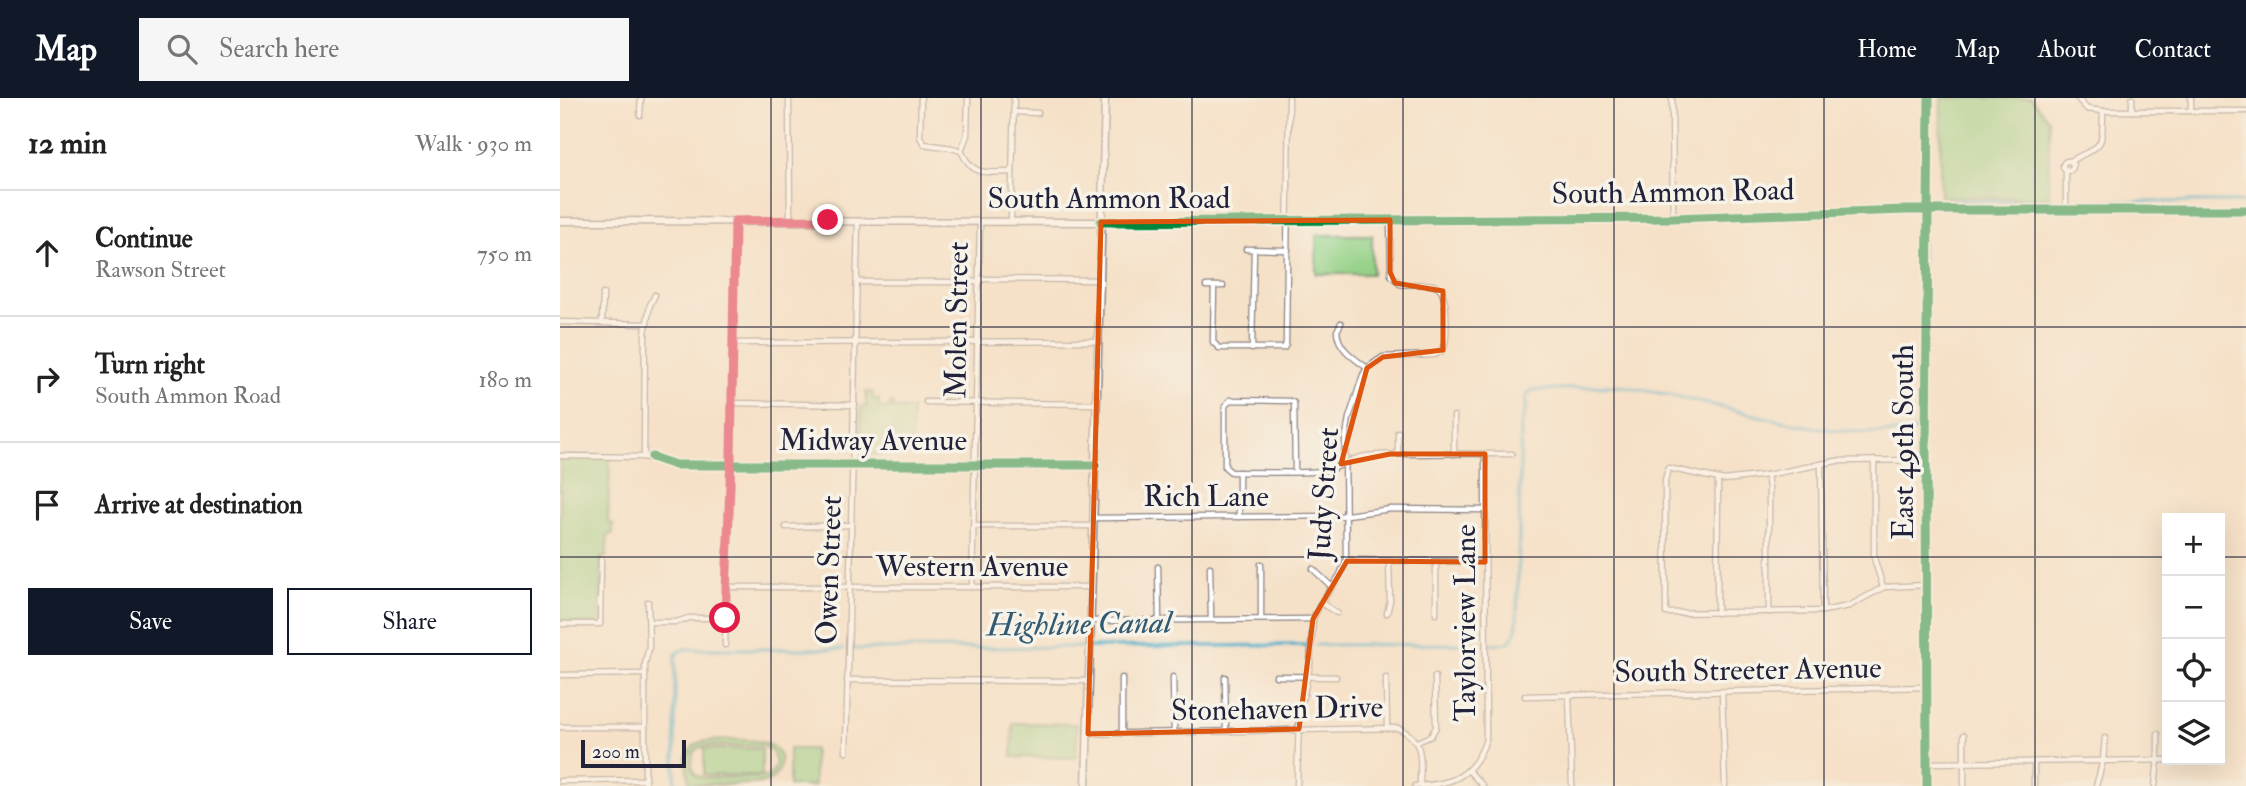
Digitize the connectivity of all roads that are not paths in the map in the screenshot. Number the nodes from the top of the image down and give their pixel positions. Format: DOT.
graph roads {
  1 [pos="641,98"];
  2 [pos="789,98"];
  3 [pos="922,98"];
  4 [pos="968,98"];
  5 [pos="1014,98"];
  6 [pos="1105,98"];
  7 [pos="1289,98"];
  8 [pos="1672,98"];
  9 [pos="1929,98"];
  10 [pos="2077,98"];
  11 [pos="2132,98"];
  12 [pos="2191,98"];
  13 [pos="2103,111"];
  14 [pos="2132,111"];
  15 [pos="2191,111"];
  16 [pos="2246,111"];
  17 [pos="1014,112"];
  18 [pos="1038,113"];
  19 [pos="640,115"];
  20 [pos="961,151"];
  21 [pos="1012,172"];
  22 [pos="2066,208"];
  23 [pos="1928,210"];
  24 [pos="2246,210"];
  25 [pos="1673,218"];
  26 [pos="790,220"];
  27 [pos="858,220"];
  28 [pos="1390,220"];
  29 [pos="560,221"];
  30 [pos="735,221"];
  31 [pos="1289,221"];
  32 [pos="980,222"];
  33 [pos="1011,222"];
  34 [pos="1101,222"];
  35 [pos="1245,249"];
  36 [pos="1254,249"];
  37 [pos="1288,250"];
  38 [pos="980,280"];
  39 [pos="1100,280"];
  40 [pos="857,282"];
  41 [pos="1206,286"];
  42 [pos="1214,286"];
  43 [pos="1223,286"];
  44 [pos="603,293"];
  45 [pos="655,295"];
  46 [pos="560,322"];
  47 [pos="602,322"];
  48 [pos="1341,323"];
  49 [pos="645,324"];
  50 [pos="1099,341"];
  51 [pos="734,343"];
  52 [pos="856,343"];
  53 [pos="978,343"];
  54 [pos="1252,349"];
  55 [pos="1367,368"];
  56 [pos="926,402"];
  57 [pos="733,403"];
  58 [pos="976,403"];
  59 [pos="1097,404"];
  60 [pos="855,405"];
  61 [pos="1454,416"];
  62 [pos="1398,432"];
  63 [pos="1398,454"];
  64 [pos="1454,454"];
  65 [pos="1485,454"];
  66 [pos="1512,454"];
  67 [pos="560,456"];
  68 [pos="644,457"];
  69 [pos="1874,460"];
  70 [pos="1926,460"];
  71 [pos="1346,462"];
  72 [pos="731,464"];
  73 [pos="853,464"];
  74 [pos="975,464"];
  75 [pos="1821,464"];
  76 [pos="1096,466"];
  77 [pos="1239,471"];
  78 [pos="1295,471"];
  79 [pos="1767,475"];
  80 [pos="1718,479"];
  81 [pos="1485,510"];
  82 [pos="1346,516"];
  83 [pos="1239,517"];
  84 [pos="1094,518"];
  85 [pos="851,525"];
  86 [pos="974,526"];
  87 [pos="1094,526"];
  88 [pos="786,527"];
  89 [pos="601,559"];
  90 [pos="1346,561"];
  91 [pos="1390,562"];
  92 [pos="1436,562"];
  93 [pos="1485,562"];
  94 [pos="1261,564"];
  95 [pos="1158,567"];
  96 [pos="1210,567"];
  97 [pos="1313,569"];
  98 [pos="1927,585"];
  99 [pos="726,587"];
  100 [pos="849,587"];
  101 [pos="972,587"];
  102 [pos="1092,587"];
  103 [pos="1332,587"];
  104 [pos="1883,587"];
  105 [pos="648,603"];
  106 [pos="1321,603"];
  107 [pos="1823,611"];
  108 [pos="1769,612"];
  109 [pos="1337,613"];
  110 [pos="1387,613"];
  111 [pos="1717,613"];
  112 [pos="1436,614"];
  113 [pos="725,618"];
  114 [pos="1211,619"];
  115 [pos="1261,619"];
  116 [pos="1313,619"];
  117 [pos="1159,620"];
  118 [pos="1091,621"];
  119 [pos="649,622"];
  120 [pos="560,624"];
  121 [pos="725,645"];
  122 [pos="560,674"];
  123 [pos="645,674"];
  124 [pos="1276,676"];
  125 [pos="1308,676"];
  126 [pos="1173,677"];
  127 [pos="1226,677"];
  128 [pos="1336,677"];
  129 [pos="1435,677"];
  130 [pos="1122,678"];
  131 [pos="1386,678"];
  132 [pos="847,680"];
  133 [pos="1089,681"];
  134 [pos="1927,687"];
  135 [pos="1722,692"];
  136 [pos="1569,695"];
  137 [pos="1525,696"];
  138 [pos="560,727"];
  139 [pos="645,727"];
  140 [pos="1387,728"];
  141 [pos="1299,730"];
  142 [pos="1174,731"];
  143 [pos="1226,731"];
  144 [pos="1122,732"];
  145 [pos="1088,734"];
  146 [pos="2158,734"];
  147 [pos="1964,735"];
  148 [pos="2105,738"];
  149 [pos="1418,742"];
  150 [pos="846,752"];
  151 [pos="2158,760"];
  152 [pos="2162,760"];
  153 [pos="2103,761"];
  154 [pos="1964,762"];
  155 [pos="2034,762"];
  156 [pos="1927,763"];
  157 [pos="1468,770"];
  158 [pos="560,781"];
  159 [pos="645,783"];
  160 [pos="1086,786"];
  161 [pos="1297,786"];
  162 [pos="1415,786"];
  163 [pos="1420,786"];
  164 [pos="1483,786"];
  165 [pos="1572,786"];
  166 [pos="1725,786"];
  167 [pos="1927,786"];
  168 [pos="1964,786"];
  169 [pos="2034,786"];
  170 [pos="2096,786"];
  171 [pos="2155,786"];
  1 -- 19 [label="street"];
  2 -- 26 [label="street"];
  3 -- 20 [label="street"];
  4 -- 20 [label="street"];
  5 -- 17 [label="street"];
  6 -- 34 [label="main road"];
  7 -- 31 [label="street"];
  8 -- 25 [label="street"];
  9 -- 23 [label="street, East 49th South"];
  10 -- 13 [label="street"];
  11 -- 14 [label="street"];
  12 -- 15 [label="street"];
  13 -- 14 [label="street"];
  13 -- 22 [label="street"];
  14 -- 15 [label="street"];
  15 -- 16 [label="street"];
  17 -- 18 [label="street"];
  17 -- 21 [label="street"];
  20 -- 21 [label="street"];
  21 -- 33 [label="street"];
  22 -- 23 [label="street, South Ammon Road"];
  22 -- 24 [label="street, South Ammon Road"];
  23 -- 25 [label="street, South Ammon Road"];
  23 -- 70 [label="street, East 49th South"];
  25 -- 28 [label="street, South Ammon Road"];
  26 -- 27 [label="main road, South Ammon Road"];
  26 -- 30 [label="main road, South Ammon Road"];
  27 -- 32 [label="main road, South Ammon Road"];
  27 -- 40 [label="street, Owen Street"];
  28 -- 31 [label="street, South Ammon Road"];
  28 -- 55 [label="street"];
  29 -- 30 [label="main road, South Ammon Road"];
  30 -- 51 [label="street"];
  31 -- 34 [label="street, South Ammon Road"];
  31 -- 37 [label="street"];
  32 -- 33 [label="main road, South Ammon Road"];
  32 -- 38 [label="street, Molen Street"];
  33 -- 34 [label="main road, South Ammon Road"];
  34 -- 39 [label="main road"];
  35 -- 36 [label="street"];
  36 -- 37 [label="street"];
  36 -- 54 [label="street"];
  37 -- 54 [label="street"];
  38 -- 39 [label="street"];
  38 -- 40 [label="street"];
  38 -- 53 [label="street, Molen Street"];
  39 -- 50 [label="main road"];
  40 -- 52 [label="street, Owen Street"];
  41 -- 42 [label="street"];
  42 -- 43 [label="street"];
  42 -- 54 [label="street"];
  44 -- 47 [label="street"];
  45 -- 49 [label="street"];
  46 -- 47 [label="street"];
  47 -- 49 [label="street"];
  48 -- 55 [label="street"];
  49 -- 68 [label="street"];
  50 -- 53 [label="street"];
  50 -- 59 [label="main road"];
  51 -- 52 [label="street"];
  51 -- 57 [label="street"];
  52 -- 53 [label="street"];
  52 -- 60 [label="street, Owen Street"];
  53 -- 58 [label="street, Molen Street"];
  55 -- 71 [label="street, Judy Street"];
  56 -- 58 [label="street"];
  57 -- 60 [label="street"];
  57 -- 72 [label="street"];
  58 -- 59 [label="street"];
  58 -- 74 [label="street, Molen Street"];
  59 -- 76 [label="main road"];
  60 -- 73 [label="street, Owen Street"];
  61 -- 64 [label="street"];
  62 -- 63 [label="street"];
  63 -- 64 [label="street"];
  63 -- 71 [label="street"];
  64 -- 65 [label="street"];
  65 -- 66 [label="street"];
  65 -- 81 [label="street, Taylorview Lane"];
  67 -- 68 [label="street, Midway Avenue"];
  68 -- 72 [label="street, Midway Avenue"];
  69 -- 70 [label="street"];
  69 -- 75 [label="street"];
  69 -- 104 [label="street"];
  70 -- 98 [label="street, East 49th South"];
  71 -- 78 [label="street"];
  71 -- 82 [label="street, Judy Street"];
  72 -- 73 [label="street, Midway Avenue"];
  72 -- 99 [label="street"];
  73 -- 74 [label="street, Midway Avenue"];
  73 -- 85 [label="street, Owen Street"];
  74 -- 76 [label="street, Midway Avenue"];
  74 -- 86 [label="street, Molen Street"];
  75 -- 79 [label="street"];
  75 -- 107 [label="street"];
  76 -- 84 [label="main road"];
  77 -- 78 [label="street"];
  77 -- 78 [label="street"];
  77 -- 83 [label="street"];
  79 -- 80 [label="street"];
  79 -- 108 [label="street"];
  80 -- 111 [label="street"];
  80 -- 111 [label="street"];
  81 -- 82 [label="street, Rich Lane"];
  81 -- 93 [label="street, Taylorview Lane"];
  82 -- 83 [label="street, Rich Lane"];
  82 -- 90 [label="street, Judy Street"];
  83 -- 84 [label="street, Rich Lane"];
  84 -- 87 [label="main road"];
  85 -- 88 [label="street"];
  85 -- 100 [label="street, Owen Street"];
  86 -- 87 [label="street"];
  86 -- 101 [label="street, Molen Street"];
  87 -- 102 [label="main road"];
  89 -- 120 [label="street"];
  90 -- 91 [label="street"];
  90 -- 103 [label="street, Judy Street"];
  91 -- 92 [label="street"];
  91 -- 110 [label="street"];
  92 -- 93 [label="street"];
  92 -- 112 [label="street"];
  93 -- 157 [label="street, Taylorview Lane"];
  94 -- 115 [label="street"];
  95 -- 117 [label="street"];
  96 -- 114 [label="street"];
  97 -- 103 [label="street"];
  98 -- 104 [label="street"];
  98 -- 134 [label="street, East 49th South"];
  99 -- 100 [label="street, Western Avenue"];
  99 -- 113 [label="street"];
  100 -- 101 [label="street, Western Avenue"];
  100 -- 132 [label="street, Owen Street"];
  101 -- 102 [label="street, Western Avenue"];
  102 -- 118 [label="main road"];
  103 -- 106 [label="street, Judy Street"];
  104 -- 107 [label="street"];
  105 -- 119 [label="street"];
  106 -- 109 [label="street"];
  106 -- 116 [label="street, Judy Street"];
  107 -- 108 [label="street"];
  108 -- 111 [label="street"];
  113 -- 119 [label="street"];
  113 -- 121 [label="street"];
  114 -- 115 [label="street"];
  114 -- 117 [label="street"];
  115 -- 116 [label="street"];
  116 -- 125 [label="street, Judy Street"];
  117 -- 118 [label="street"];
  118 -- 133 [label="main road"];
  119 -- 123 [label="street"];
  122 -- 123 [label="street"];
  123 -- 139 [label="street"];
  124 -- 125 [label="street"];
  125 -- 128 [label="street"];
  125 -- 141 [label="street, Judy Street"];
  126 -- 142 [label="street"];
  127 -- 143 [label="street"];
  129 -- 149 [label="street"];
  130 -- 144 [label="street"];
  131 -- 140 [label="street"];
  132 -- 133 [label="street"];
  132 -- 150 [label="street, Owen Street"];
  133 -- 145 [label="main road"];
  134 -- 135 [label="street, South Streeter Avenue"];
  134 -- 156 [label="street, East 49th South"];
  135 -- 136 [label="street, South Streeter Avenue"];
  135 -- 166 [label="street"];
  136 -- 137 [label="street, South Streeter Avenue"];
  136 -- 165 [label="street"];
  138 -- 139 [label="street"];
  139 -- 159 [label="street"];
  140 -- 141 [label="street, Stonehaven Drive"];
  140 -- 149 [label="street, Stonehaven Drive"];
  141 -- 143 [label="street, Stonehaven Drive"];
  141 -- 161 [label="street, Judy Street"];
  142 -- 143 [label="street, Stonehaven Drive"];
  142 -- 144 [label="street, Stonehaven Drive"];
  144 -- 145 [label="street, Stonehaven Drive"];
  145 -- 160 [label="main road"];
  146 -- 151 [label="street"];
  147 -- 154 [label="street"];
  148 -- 153 [label="street"];
  149 -- 163 [label="street, Stonehaven Drive"];
  151 -- 152 [label="street"];
  151 -- 153 [label="street"];
  151 -- 171 [label="street"];
  153 -- 155 [label="street"];
  153 -- 170 [label="street"];
  154 -- 155 [label="street"];
  154 -- 156 [label="street"];
  154 -- 168 [label="street"];
  155 -- 169 [label="street"];
  156 -- 167 [label="street, East 49th South"];
  157 -- 163 [label="street"];
  157 -- 164 [label="street"];
  158 -- 159 [label="street"];
  162 -- 163 [label="street"];
}
